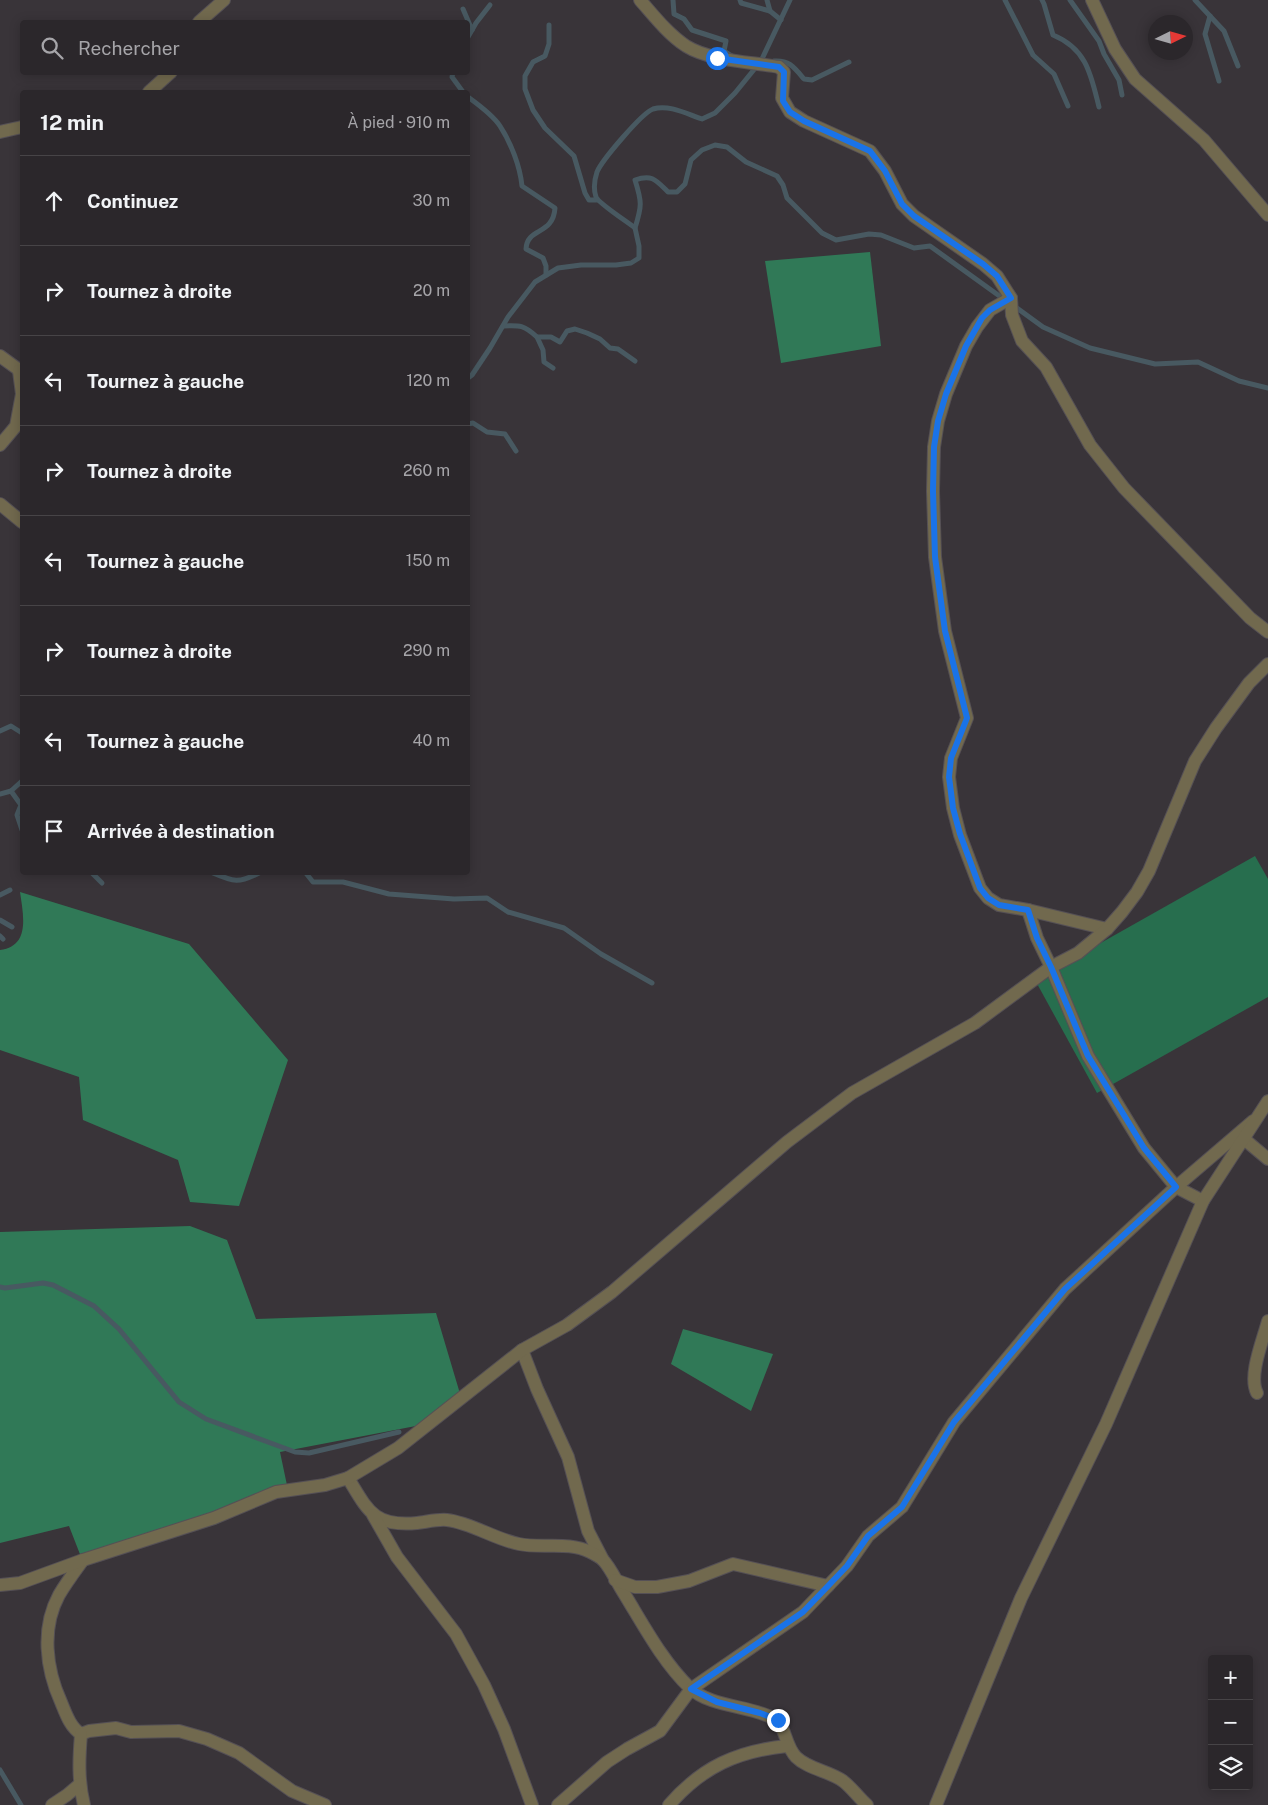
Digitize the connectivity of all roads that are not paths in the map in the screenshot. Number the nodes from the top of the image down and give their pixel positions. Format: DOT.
graph roads {
  1 [pos="224,0"];
  2 [pos="640,0"];
  3 [pos="1092,0"];
  4 [pos="201,20"];
  5 [pos="168,75"];
  6 [pos="151,90"];
  7 [pos="20,127"];
  8 [pos="0,132"];
  9 [pos="1268,215"];
  10 [pos="1011,298"];
  11 [pos="0,356"];
  12 [pos="20,372"];
  13 [pos="20,405"];
  14 [pos="0,445"];
  15 [pos="0,504"];
  16 [pos="20,520"];
  17 [pos="1268,632"];
  18 [pos="1268,664"];
  19 [pos="1028,910"];
  20 [pos="1107,929"];
  21 [pos="1051,967"];
  22 [pos="1268,1101"];
  23 [pos="1260,1115"];
  24 [pos="1244,1139"];
  25 [pos="1268,1160"];
  26 [pos="1176,1187"];
  27 [pos="1203,1201"];
  28 [pos="1268,1321"];
  29 [pos="522,1350"];
  30 [pos="1257,1393"];
  31 [pos="348,1478"];
  32 [pos="373,1515"];
  33 [pos="83,1560"];
  34 [pos="602,1560"];
  35 [pos="615,1580"];
  36 [pos="0,1585"];
  37 [pos="828,1586"];
  38 [pos="691,1689"];
  39 [pos="81,1734"];
  40 [pos="787,1746"];
  41 [pos="80,1784"];
  42 [pos="52,1805"];
  43 [pos="84,1805"];
  44 [pos="325,1805"];
  45 [pos="532,1805"];
  46 [pos="558,1805"];
  47 [pos="669,1805"];
  48 [pos="867,1805"];
  49 [pos="936,1805"];
  1 -- 4 [label="street"];
  2 -- 10 [label="street"];
  3 -- 9 [label="street"];
  5 -- 6 [label="street"];
  7 -- 8 [label="street"];
  10 -- 17 [label="street"];
  10 -- 19 [label="street"];
  11 -- 12 [label="street"];
  13 -- 14 [label="street"];
  15 -- 16 [label="street"];
  18 -- 20 [label="street"];
  19 -- 20 [label="street"];
  19 -- 21 [label="street"];
  20 -- 21 [label="street"];
  21 -- 26 [label="street"];
  21 -- 29 [label="street"];
  22 -- 23 [label="street"];
  23 -- 24 [label="street"];
  23 -- 26 [label="street"];
  24 -- 25 [label="street"];
  24 -- 27 [label="street"];
  26 -- 27 [label="street"];
  26 -- 37 [label="street"];
  27 -- 49 [label="street"];
  28 -- 30 [label="street"];
  29 -- 31 [label="street"];
  29 -- 34 [label="street"];
  31 -- 32 [label="street"];
  31 -- 33 [label="street"];
  32 -- 34 [label="street"];
  32 -- 45 [label="street"];
  33 -- 36 [label="street"];
  33 -- 39 [label="street"];
  34 -- 35 [label="street"];
  35 -- 37 [label="street"];
  35 -- 38 [label="street"];
  37 -- 38 [label="street"];
  38 -- 40 [label="street"];
  38 -- 46 [label="street"];
  39 -- 41 [label="street"];
  39 -- 44 [label="street"];
  40 -- 47 [label="street"];
  40 -- 48 [label="street"];
  41 -- 42 [label="street"];
  41 -- 43 [label="street"];
}
